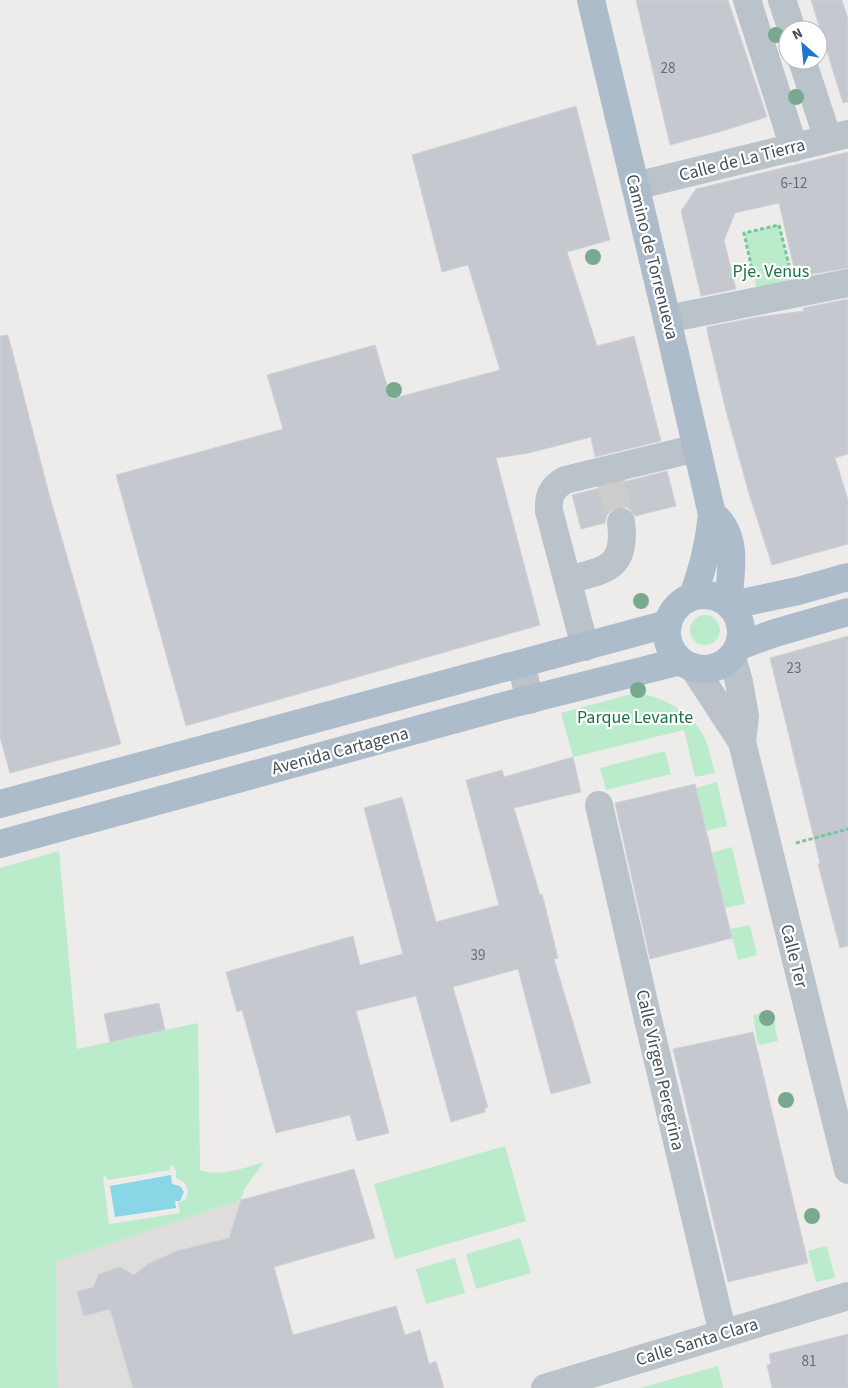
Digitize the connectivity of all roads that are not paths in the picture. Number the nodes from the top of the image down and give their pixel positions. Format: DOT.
graph roads {
  1 [pos="590,0"];
  2 [pos="746,0"];
  3 [pos="782,0"];
  4 [pos="789,20"];
  5 [pos="807,70"];
  6 [pos="838,137"];
  7 [pos="794,148"];
  8 [pos="635,186"];
  9 [pos="848,283"];
  10 [pos="668,319"];
  11 [pos="697,448"];
  12 [pos="712,514"];
  13 [pos="621,522"];
  14 [pos="848,577"];
  15 [pos="567,580"];
  16 [pos="693,596"];
  17 [pos="730,604"];
  18 [pos="848,612"];
  19 [pos="667,624"];
  20 [pos="585,647"];
  21 [pos="736,652"];
  22 [pos="521,664"];
  23 [pos="687,664"];
  24 [pos="530,700"];
  25 [pos="742,742"];
  26 [pos="0,804"];
  27 [pos="599,806"];
  28 [pos="0,844"];
  29 [pos="848,1170"];
  30 [pos="848,1296"];
  31 [pos="723,1334"];
  32 [pos="552,1387"];
  1 -- 8 [label="main road, Camino de Torrenueva"];
  2 -- 7 [label="street"];
  3 -- 4 [label="street"];
  5 -- 6 [label="street"];
  6 -- 7 [label="street, Calle de La Tierra"];
  7 -- 8 [label="street, Calle de La Tierra"];
  8 -- 10 [label="main road, Camino de Torrenueva"];
  9 -- 10 [label="street"];
  10 -- 11 [label="main road, Camino de Torrenueva"];
  11 -- 12 [label="main road, Camino de Torrenueva"];
  11 -- 15 [label="street"];
  12 -- 16 [label="main road, Camino de Torrenueva"];
  12 -- 17 [label="main road, Camino de Torrenueva"];
  13 -- 15 [label="street"];
  14 -- 17 [label="main road"];
  15 -- 20 [label="street"];
  16 -- 17 [label="main road"];
  16 -- 19 [label="main road"];
  17 -- 21 [label="main road"];
  18 -- 21 [label="main road"];
  19 -- 20 [label="main road"];
  19 -- 23 [label="main road"];
  20 -- 22 [label="main road"];
  21 -- 23 [label="main road"];
  21 -- 25 [label="street, Calle Ter"];
  22 -- 24 [label="street"];
  22 -- 26 [label="main road"];
  23 -- 24 [label="main road, Avenida Cartagena"];
  23 -- 25 [label="street, Calle Ter"];
  24 -- 28 [label="main road, Avenida Cartagena"];
  25 -- 29 [label="street, Calle Ter"];
  27 -- 31 [label="street, Calle Virgen Peregrina"];
  30 -- 31 [label="street, Calle Santa Clara"];
  31 -- 32 [label="street, Calle Santa Clara"];
}
